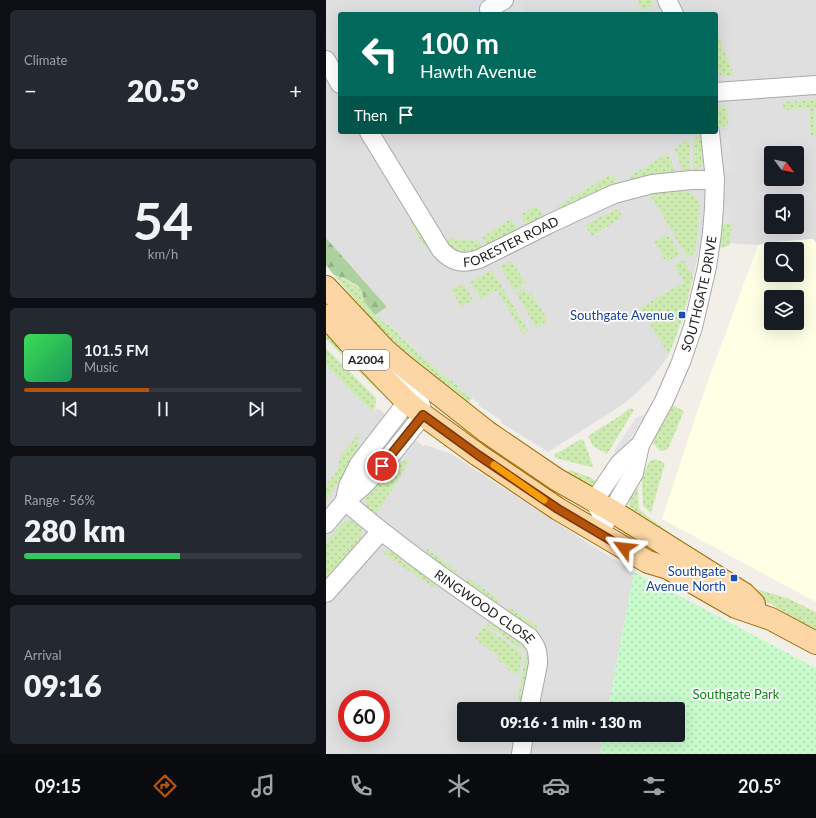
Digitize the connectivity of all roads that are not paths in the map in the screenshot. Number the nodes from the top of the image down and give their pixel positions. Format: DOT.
graph roads {
  1 [pos="667,0"];
  2 [pos="673,12"];
  3 [pos="326,60"];
  4 [pos="338,81"];
  5 [pos="816,85"];
  6 [pos="718,92"];
  7 [pos="370,134"];
  8 [pos="710,134"];
  9 [pos="714,180"];
  10 [pos="326,286"];
  11 [pos="326,300"];
  12 [pos="326,316"];
  13 [pos="450,404"];
  14 [pos="416,405"];
  15 [pos="345,501"];
  16 [pos="603,517"];
  17 [pos="326,524"];
  18 [pos="381,531"];
  19 [pos="326,593"];
  20 [pos="771,620"];
  21 [pos="816,643"];
  22 [pos="530,702"];
  23 [pos="523,742"];
  24 [pos="521,754"];
  1 -- 2 [label="street"];
  3 -- 4 [label="street"];
  5 -- 6 [label="street"];
  7 -- 9 [label="street, FORESTER ROAD"];
  8 -- 9 [label="street, SOUTHGATE DRIVE"];
  9 -- 16 [label="street, SOUTHGATE DRIVE"];
  10 -- 13 [label="main road, A2004"];
  11 -- 14 [label="street"];
  12 -- 14 [label="main road, A2004"];
  13 -- 14 [label="street"];
  13 -- 16 [label="main road, A2004"];
  14 -- 15 [label="street"];
  14 -- 16 [label="main road, A2004"];
  15 -- 17 [label="street"];
  15 -- 18 [label="street, RINGWOOD CLOSE"];
  16 -- 20 [label="main road, A2004"];
  16 -- 20 [label="main road, A2004"];
  18 -- 19 [label="street"];
  18 -- 22 [label="street, RINGWOOD CLOSE"];
  20 -- 21 [label="main road, A2004"];
  23 -- 24 [label="street"];
}
